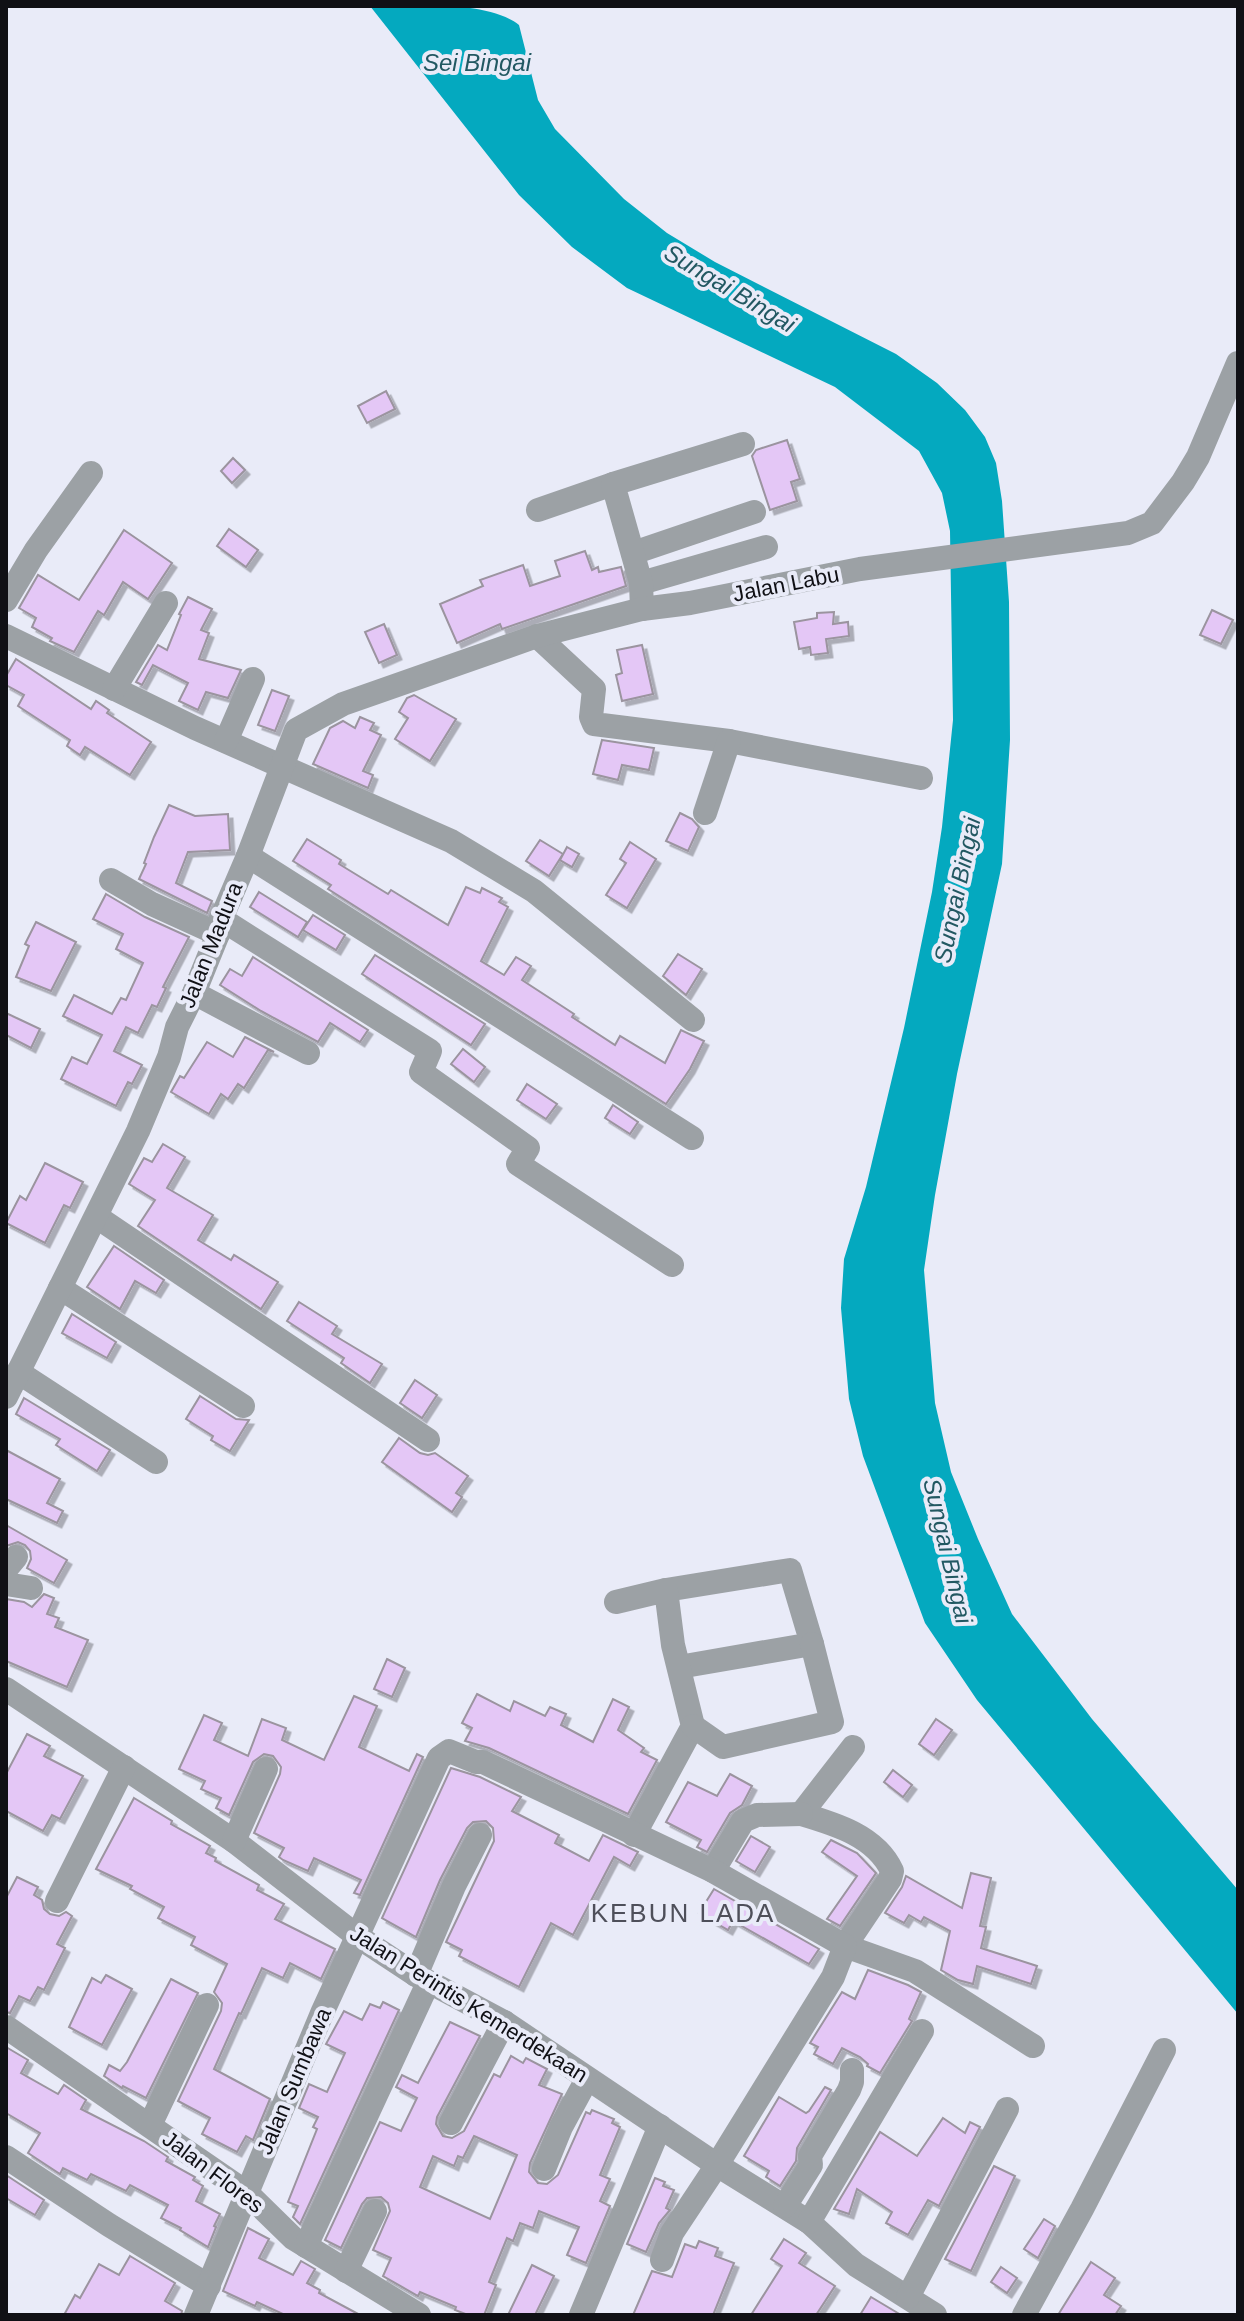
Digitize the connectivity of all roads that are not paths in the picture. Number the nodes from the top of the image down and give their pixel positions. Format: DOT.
graph roads {
  1 [pos="1238,363"];
  2 [pos="1227,415"];
  3 [pos="743,444"];
  4 [pos="91,473"];
  5 [pos="613,484"];
  6 [pos="538,510"];
  7 [pos="754,512"];
  8 [pos="766,547"];
  9 [pos="633,553"];
  10 [pos="641,583"];
  11 [pos="6,600"];
  12 [pos="166,603"];
  13 [pos="642,609"];
  14 [pos="6,636"];
  15 [pos="537,636"];
  16 [pos="253,679"];
  17 [pos="114,689"];
  18 [pos="226,741"];
  19 [pos="729,741"];
  20 [pos="282,768"];
  21 [pos="921,778"];
  22 [pos="705,813"];
  23 [pos="248,856"];
  24 [pos="111,880"];
  25 [pos="220,926"];
  26 [pos="194,993"];
  27 [pos="693,1020"];
  28 [pos="308,1053"];
  29 [pos="692,1138"];
  30 [pos="97,1217"];
  31 [pos="672,1265"];
  32 [pos="60,1288"];
  33 [pos="18,1372"];
  34 [pos="6,1397"];
  35 [pos="243,1406"];
  36 [pos="428,1440"];
  37 [pos="156,1462"];
  38 [pos="6,1584"];
  39 [pos="31,1588"];
  40 [pos="666,1590"];
  41 [pos="616,1602"];
  42 [pos="812,1644"];
  43 [pos="679,1667"];
  44 [pos="9,1700"];
  45 [pos="693,1726"];
  46 [pos="853,1747"];
  47 [pos="124,1767"];
  48 [pos="266,1769"];
  49 [pos="801,1814"];
  50 [pos="480,1835"];
  51 [pos="634,1835"];
  52 [pos="234,1841"];
  53 [pos="713,1871"];
  54 [pos="57,1901"];
  55 [pos="357,1936"];
  56 [pos="845,1946"];
  57 [pos="422,1979"];
  58 [pos="207,2005"];
  59 [pos="504,2022"];
  60 [pos="6,2027"];
  61 [pos="922,2031"];
  62 [pos="1033,2046"];
  63 [pos="1164,2050"];
  64 [pos="852,2070"];
  65 [pos="587,2079"];
  66 [pos="1007,2109"];
  67 [pos="451,2123"];
  68 [pos="150,2125"];
  69 [pos="660,2126"];
  70 [pos="6,2157"];
  71 [pos="717,2165"];
  72 [pos="544,2169"];
  73 [pos="247,2193"];
  74 [pos="785,2206"];
  75 [pos="375,2211"];
  76 [pos="809,2222"];
  77 [pos="306,2246"];
  78 [pos="662,2260"];
  79 [pos="346,2271"];
  80 [pos="209,2286"];
  81 [pos="908,2297"];
  82 [pos="413,2313"];
  83 [pos="196,2315"];
  84 [pos="581,2315"];
  85 [pos="935,2315"];
  86 [pos="1024,2315"];
  1 -- 2 [label="street, Jalan Labu"];
  2 -- 13 [label="street, Jalan Labu"];
  3 -- 5 [label="street"];
  4 -- 11 [label="street"];
  5 -- 6 [label="street"];
  5 -- 9 [label="street"];
  7 -- 9 [label="street"];
  8 -- 10 [label="street"];
  9 -- 10 [label="street"];
  10 -- 13 [label="street"];
  12 -- 17 [label="street"];
  13 -- 15 [label="street, Jalan Labu"];
  14 -- 17 [label="street"];
  15 -- 19 [label="street"];
  15 -- 20 [label="street, Jalan Labu"];
  16 -- 18 [label="street"];
  17 -- 18 [label="street"];
  18 -- 20 [label="street"];
  19 -- 21 [label="street"];
  19 -- 22 [label="street"];
  20 -- 23 [label="street, Jalan Madura"];
  20 -- 27 [label="street"];
  23 -- 25 [label="street, Jalan Madura"];
  23 -- 29 [label="street"];
  24 -- 25 [label="street"];
  25 -- 26 [label="street, Jalan Madura"];
  25 -- 31 [label="street"];
  26 -- 28 [label="street"];
  26 -- 30 [label="street, Jalan Madura"];
  30 -- 32 [label="street, Jalan Madura"];
  30 -- 36 [label="street"];
  32 -- 33 [label="street, Jalan Madura"];
  32 -- 35 [label="street"];
  33 -- 34 [label="street, Jalan Madura"];
  33 -- 37 [label="street"];
  38 -- 39 [label="street"];
  40 -- 41 [label="street"];
  40 -- 42 [label="street"];
  40 -- 43 [label="street"];
  42 -- 43 [label="street"];
  42 -- 45 [label="street"];
  43 -- 45 [label="street"];
  44 -- 47 [label="street, Jalan Perintis Kemerdekaan"];
  45 -- 51 [label="street"];
  46 -- 49 [label="street"];
  47 -- 52 [label="street, Jalan Perintis Kemerdekaan"];
  47 -- 54 [label="street"];
  48 -- 52 [label="street"];
  49 -- 53 [label="street"];
  49 -- 56 [label="street"];
  50 -- 57 [label="street"];
  51 -- 53 [label="street"];
  51 -- 55 [label="street, Jalan Sumbawa"];
  52 -- 55 [label="street, Jalan Perintis Kemerdekaan"];
  53 -- 56 [label="street"];
  55 -- 57 [label="street, Jalan Perintis Kemerdekaan"];
  55 -- 73 [label="street, Jalan Sumbawa"];
  56 -- 62 [label="street"];
  56 -- 71 [label="street"];
  57 -- 59 [label="street, Jalan Perintis Kemerdekaan"];
  57 -- 77 [label="street"];
  58 -- 68 [label="street"];
  59 -- 65 [label="street, Jalan Perintis Kemerdekaan"];
  59 -- 67 [label="street"];
  60 -- 68 [label="street, Jalan Flores"];
  61 -- 76 [label="street"];
  63 -- 86 [label="street"];
  64 -- 74 [label="street"];
  65 -- 69 [label="street, Jalan Perintis Kemerdekaan"];
  65 -- 72 [label="street"];
  66 -- 81 [label="street"];
  68 -- 73 [label="street, Jalan Flores"];
  69 -- 71 [label="street, Jalan Perintis Kemerdekaan"];
  69 -- 84 [label="street"];
  70 -- 80 [label="street"];
  71 -- 74 [label="street, Jalan Perintis Kemerdekaan"];
  71 -- 78 [label="street"];
  73 -- 77 [label="street, Jalan Flores"];
  73 -- 80 [label="street, Jalan Sumbawa"];
  74 -- 76 [label="street, Jalan Perintis Kemerdekaan"];
  75 -- 79 [label="street"];
  76 -- 81 [label="street, Jalan Perintis Kemerdekaan"];
  77 -- 79 [label="street, Jalan Flores"];
  79 -- 82 [label="street, Jalan Flores"];
  80 -- 83 [label="street, Jalan Sumbawa"];
  81 -- 85 [label="street, Jalan Perintis Kemerdekaan"];
}
